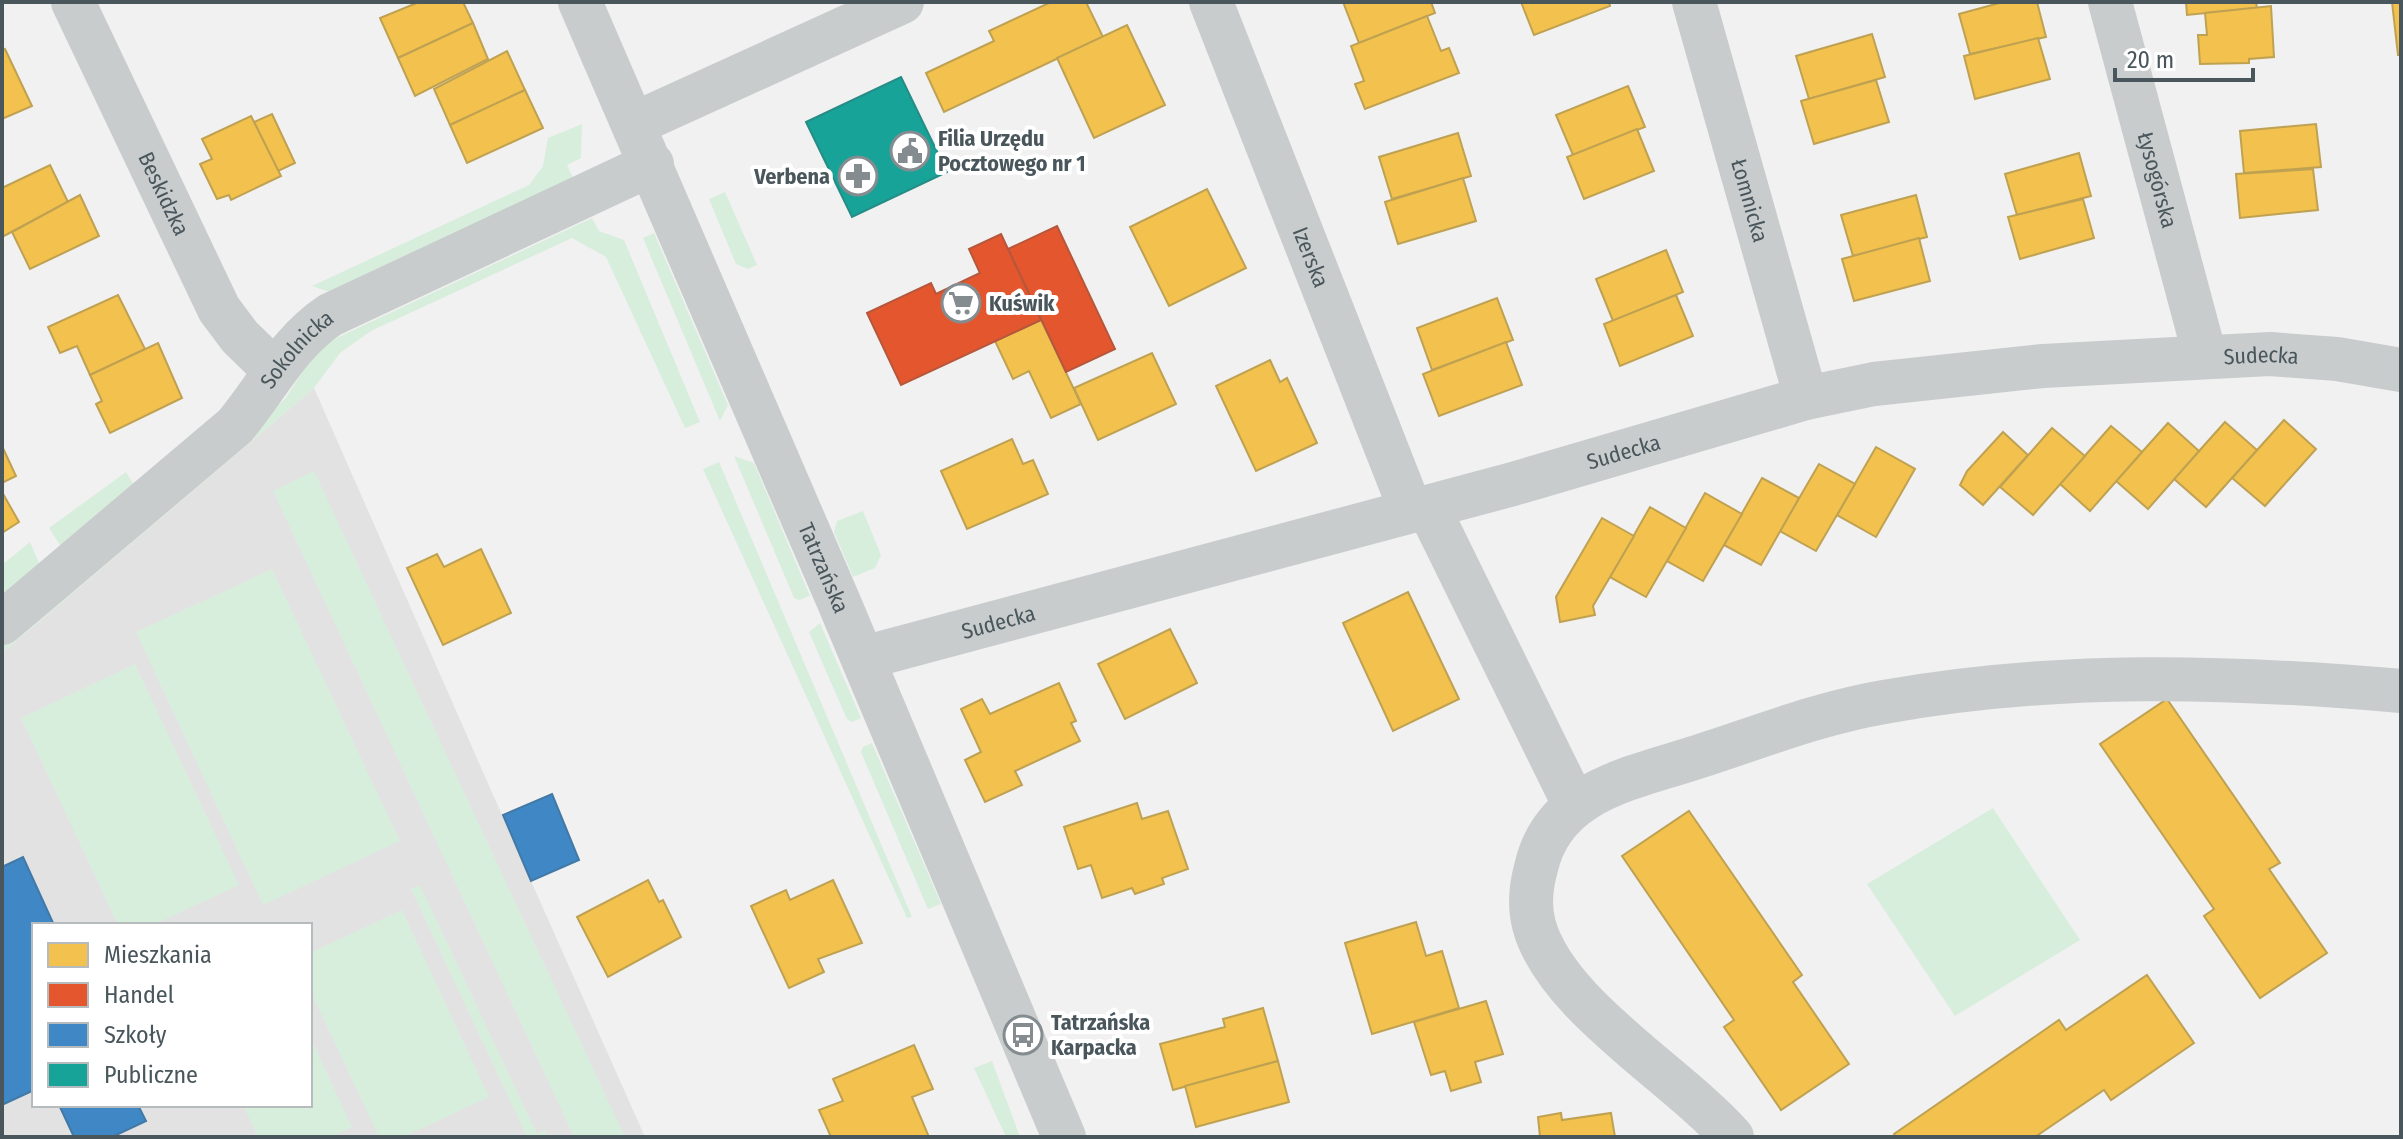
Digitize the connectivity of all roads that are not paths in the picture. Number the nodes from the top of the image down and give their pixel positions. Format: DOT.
graph roads {
  1 [pos="73,2"];
  2 [pos="580,2"];
  3 [pos="902,2"];
  4 [pos="1211,2"];
  5 [pos="1694,2"];
  6 [pos="2110,2"];
  7 [pos="634,124"];
  8 [pos="652,164"];
  9 [pos="2205,356"];
  10 [pos="2401,370"];
  11 [pos="275,371"];
  12 [pos="1806,398"];
  13 [pos="1419,509"];
  14 [pos="2,623"];
  15 [pos="863,658"];
  16 [pos="2401,691"];
  17 [pos="1574,804"];
  18 [pos="1064,1137"];
  19 [pos="1732,1137"];
  1 -- 11 [label="street, Beskidzka"];
  2 -- 7 [label="street, Tatrzańska"];
  3 -- 7 [label="street"];
  4 -- 13 [label="street, Izerska"];
  5 -- 12 [label="street, Łomnicka"];
  6 -- 9 [label="street, Łysogórska"];
  7 -- 8 [label="street, Tatrzańska"];
  8 -- 11 [label="street, Sokolnicka"];
  8 -- 15 [label="street, Tatrzańska"];
  9 -- 10 [label="street, Sudecka"];
  9 -- 12 [label="street, Sudecka"];
  11 -- 14 [label="street, Sokolnicka"];
  12 -- 13 [label="street, Sudecka"];
  13 -- 15 [label="street, Sudecka"];
  13 -- 17 [label="street, Izerska"];
  15 -- 18 [label="street, Tatrzańska"];
  16 -- 17 [label="street"];
  17 -- 19 [label="street"];
}
